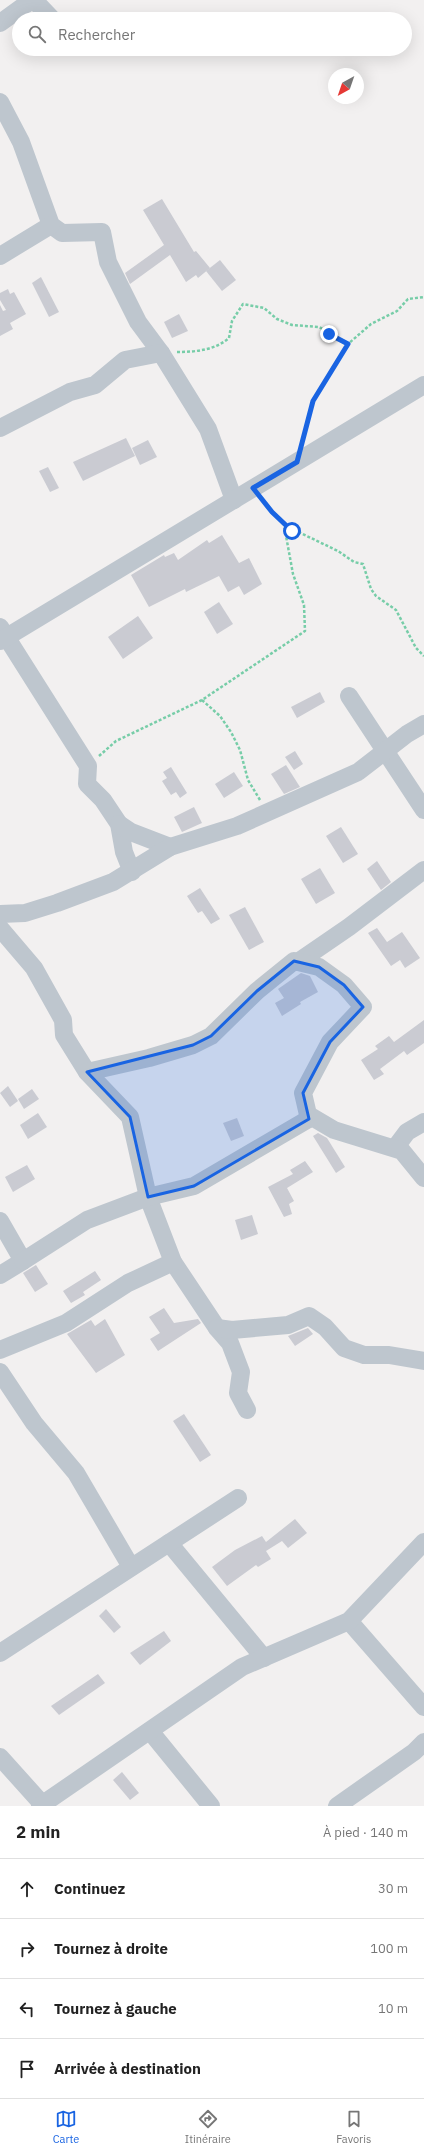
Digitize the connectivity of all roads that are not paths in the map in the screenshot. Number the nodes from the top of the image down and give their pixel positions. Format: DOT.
graph roads {
  1 [pos="33,0"];
  2 [pos="16,12"];
  3 [pos="45,12"];
  4 [pos="12,15"];
  5 [pos="0,23"];
  6 [pos="0,102"];
  7 [pos="51,225"];
  8 [pos="8,245"];
  9 [pos="0,256"];
  10 [pos="161,353"];
  11 [pos="424,385"];
  12 [pos="0,428"];
  13 [pos="234,500"];
  14 [pos="2,635"];
  15 [pos="349,696"];
  16 [pos="424,724"];
  17 [pos="386,750"];
  18 [pos="424,810"];
  19 [pos="119,824"];
  20 [pos="170,847"];
  21 [pos="424,870"];
  22 [pos="132,872"];
  23 [pos="0,914"];
  24 [pos="0,928"];
  25 [pos="298,962"];
  26 [pos="87,1072"];
  27 [pos="308,1119"];
  28 [pos="424,1122"];
  29 [pos="395,1148"];
  30 [pos="424,1178"];
  31 [pos="148,1197"];
  32 [pos="0,1221"];
  33 [pos="23,1261"];
  34 [pos="173,1262"];
  35 [pos="0,1275"];
  36 [pos="217,1328"];
  37 [pos="0,1350"];
  38 [pos="424,1361"];
  39 [pos="0,1372"];
  40 [pos="247,1410"];
  41 [pos="238,1498"];
  42 [pos="424,1542"];
  43 [pos="169,1543"];
  44 [pos="131,1568"];
  45 [pos="349,1621"];
  46 [pos="0,1653"];
  47 [pos="264,1658"];
  48 [pos="424,1707"];
  49 [pos="150,1731"];
  50 [pos="424,1742"];
  51 [pos="0,1757"];
  52 [pos="42,1805"];
  53 [pos="212,1806"];
  54 [pos="337,1806"];
  1 -- 2 [label="street"];
  1 -- 3 [label="street"];
  4 -- 5 [label="street"];
  6 -- 7 [label="street"];
  7 -- 8 [label="street"];
  7 -- 10 [label="street"];
  8 -- 9 [label="street"];
  10 -- 12 [label="street"];
  10 -- 13 [label="street"];
  11 -- 13 [label="street"];
  13 -- 14 [label="street"];
  14 -- 19 [label="street"];
  15 -- 17 [label="street"];
  16 -- 17 [label="street"];
  17 -- 18 [label="street"];
  17 -- 20 [label="street"];
  19 -- 20 [label="street"];
  19 -- 22 [label="street"];
  20 -- 22 [label="street"];
  21 -- 25 [label="street"];
  22 -- 23 [label="street"];
  24 -- 26 [label="street"];
  25 -- 26 [label="street"];
  25 -- 27 [label="street"];
  26 -- 31 [label="street"];
  27 -- 29 [label="street"];
  27 -- 31 [label="street"];
  28 -- 29 [label="street"];
  29 -- 30 [label="street"];
  31 -- 33 [label="street"];
  31 -- 34 [label="street"];
  32 -- 33 [label="street"];
  33 -- 35 [label="street"];
  34 -- 36 [label="street"];
  34 -- 37 [label="street"];
  36 -- 38 [label="street"];
  36 -- 40 [label="street"];
  39 -- 44 [label="street"];
  41 -- 43 [label="street"];
  42 -- 45 [label="street"];
  43 -- 44 [label="street"];
  43 -- 47 [label="street"];
  44 -- 46 [label="street"];
  45 -- 47 [label="street"];
  45 -- 48 [label="street"];
  47 -- 49 [label="street"];
  49 -- 52 [label="street"];
  49 -- 53 [label="street"];
  50 -- 54 [label="street"];
  51 -- 52 [label="street"];
}
